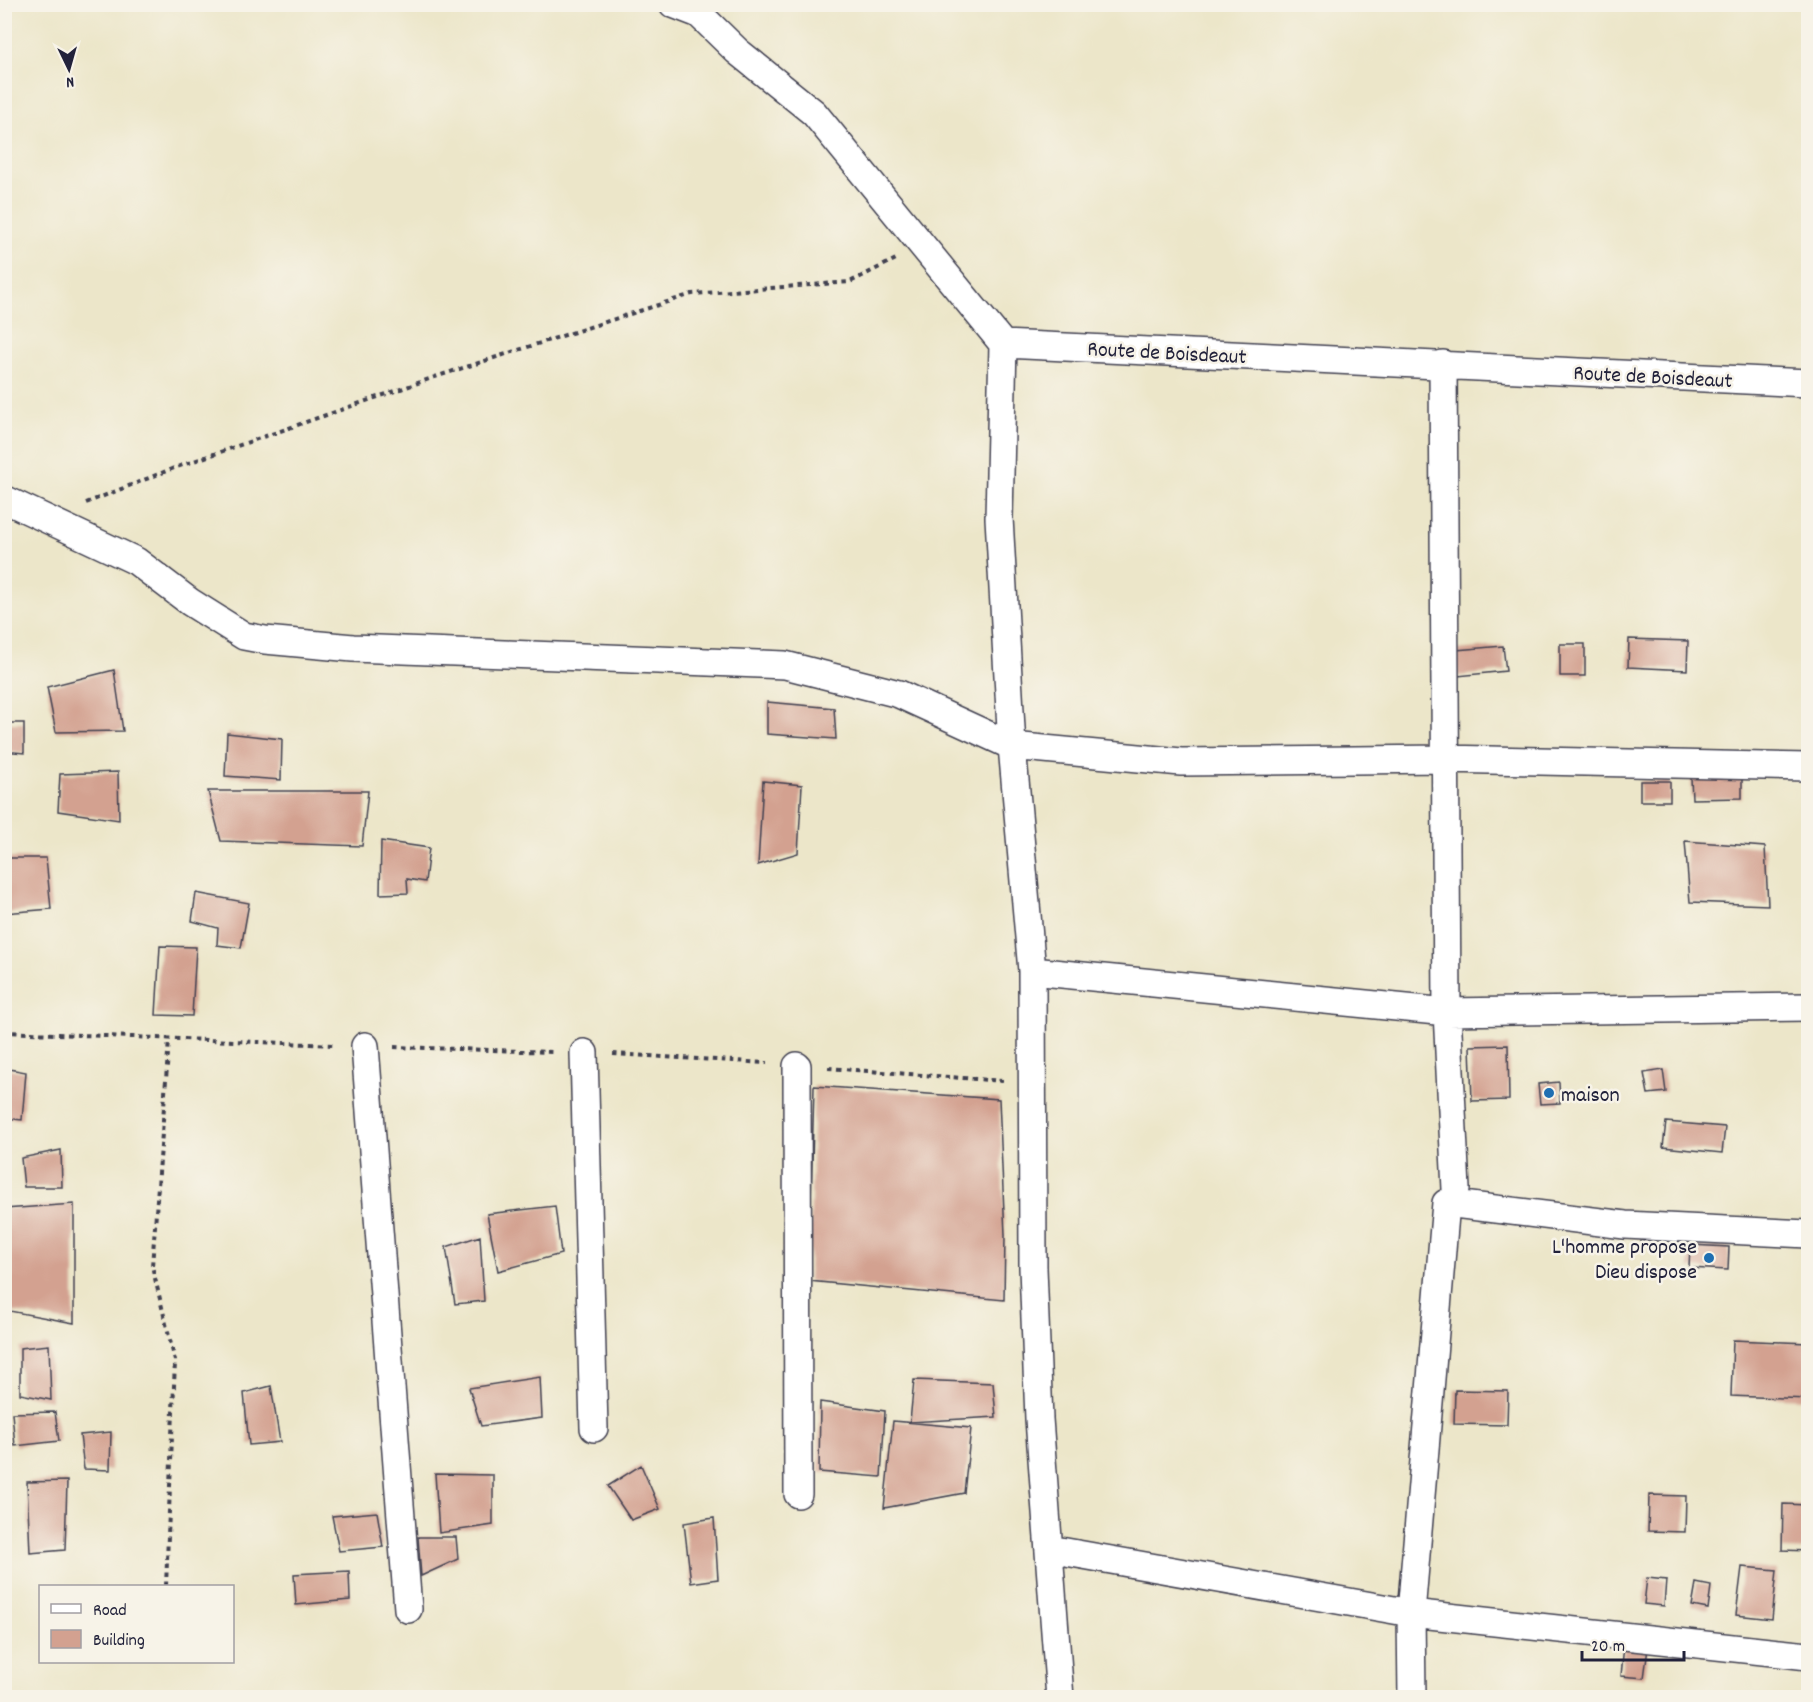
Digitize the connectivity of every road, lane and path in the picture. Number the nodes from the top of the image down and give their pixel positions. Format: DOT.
graph roads {
  1 [pos="673,4"];
  2 [pos="923,246"];
  3 [pos="1003,344"];
  4 [pos="1443,364"];
  5 [pos="1809,383"];
  6 [pos="4,499"];
  7 [pos="45,518"];
  8 [pos="1012,746"];
  9 [pos="1445,759"];
  10 [pos="1809,766"];
  11 [pos="1032,971"];
  12 [pos="1809,1006"];
  13 [pos="1447,1012"];
  14 [pos="4,1032"];
  15 [pos="170,1040"];
  16 [pos="365,1046"];
  17 [pos="584,1053"];
  18 [pos="797,1066"];
  19 [pos="1031,1083"];
  20 [pos="1456,1189"];
  21 [pos="1809,1234"];
  22 [pos="594,1428"];
  23 [pos="798,1494"];
  24 [pos="1049,1549"];
  25 [pos="166,1585"];
  26 [pos="408,1609"];
  27 [pos="1410,1613"];
  28 [pos="1809,1656"];
  29 [pos="1060,1698"];
  30 [pos="1412,1698"];
  1 -- 2 [label="street"];
  2 -- 3 [label="street"];
  2 -- 7 [label="path"];
  3 -- 4 [label="street, Route de Boisdeaut"];
  3 -- 8 [label="street"];
  4 -- 5 [label="street, Route de Boisdeaut"];
  4 -- 9 [label="street"];
  6 -- 7 [label="street"];
  7 -- 8 [label="street"];
  8 -- 9 [label="street"];
  8 -- 11 [label="street"];
  9 -- 10 [label="street"];
  9 -- 13 [label="street"];
  11 -- 13 [label="street"];
  11 -- 19 [label="street"];
  12 -- 13 [label="street"];
  13 -- 20 [label="street"];
  14 -- 15 [label="path"];
  15 -- 16 [label="path"];
  15 -- 25 [label="path"];
  16 -- 17 [label="path"];
  16 -- 26 [label="street"];
  17 -- 18 [label="path"];
  17 -- 22 [label="street"];
  18 -- 19 [label="path"];
  18 -- 23 [label="street"];
  19 -- 24 [label="street"];
  21 -- 27 [label="street"];
  24 -- 27 [label="street"];
  24 -- 29 [label="street"];
  27 -- 28 [label="street"];
  27 -- 30 [label="street"];
}
